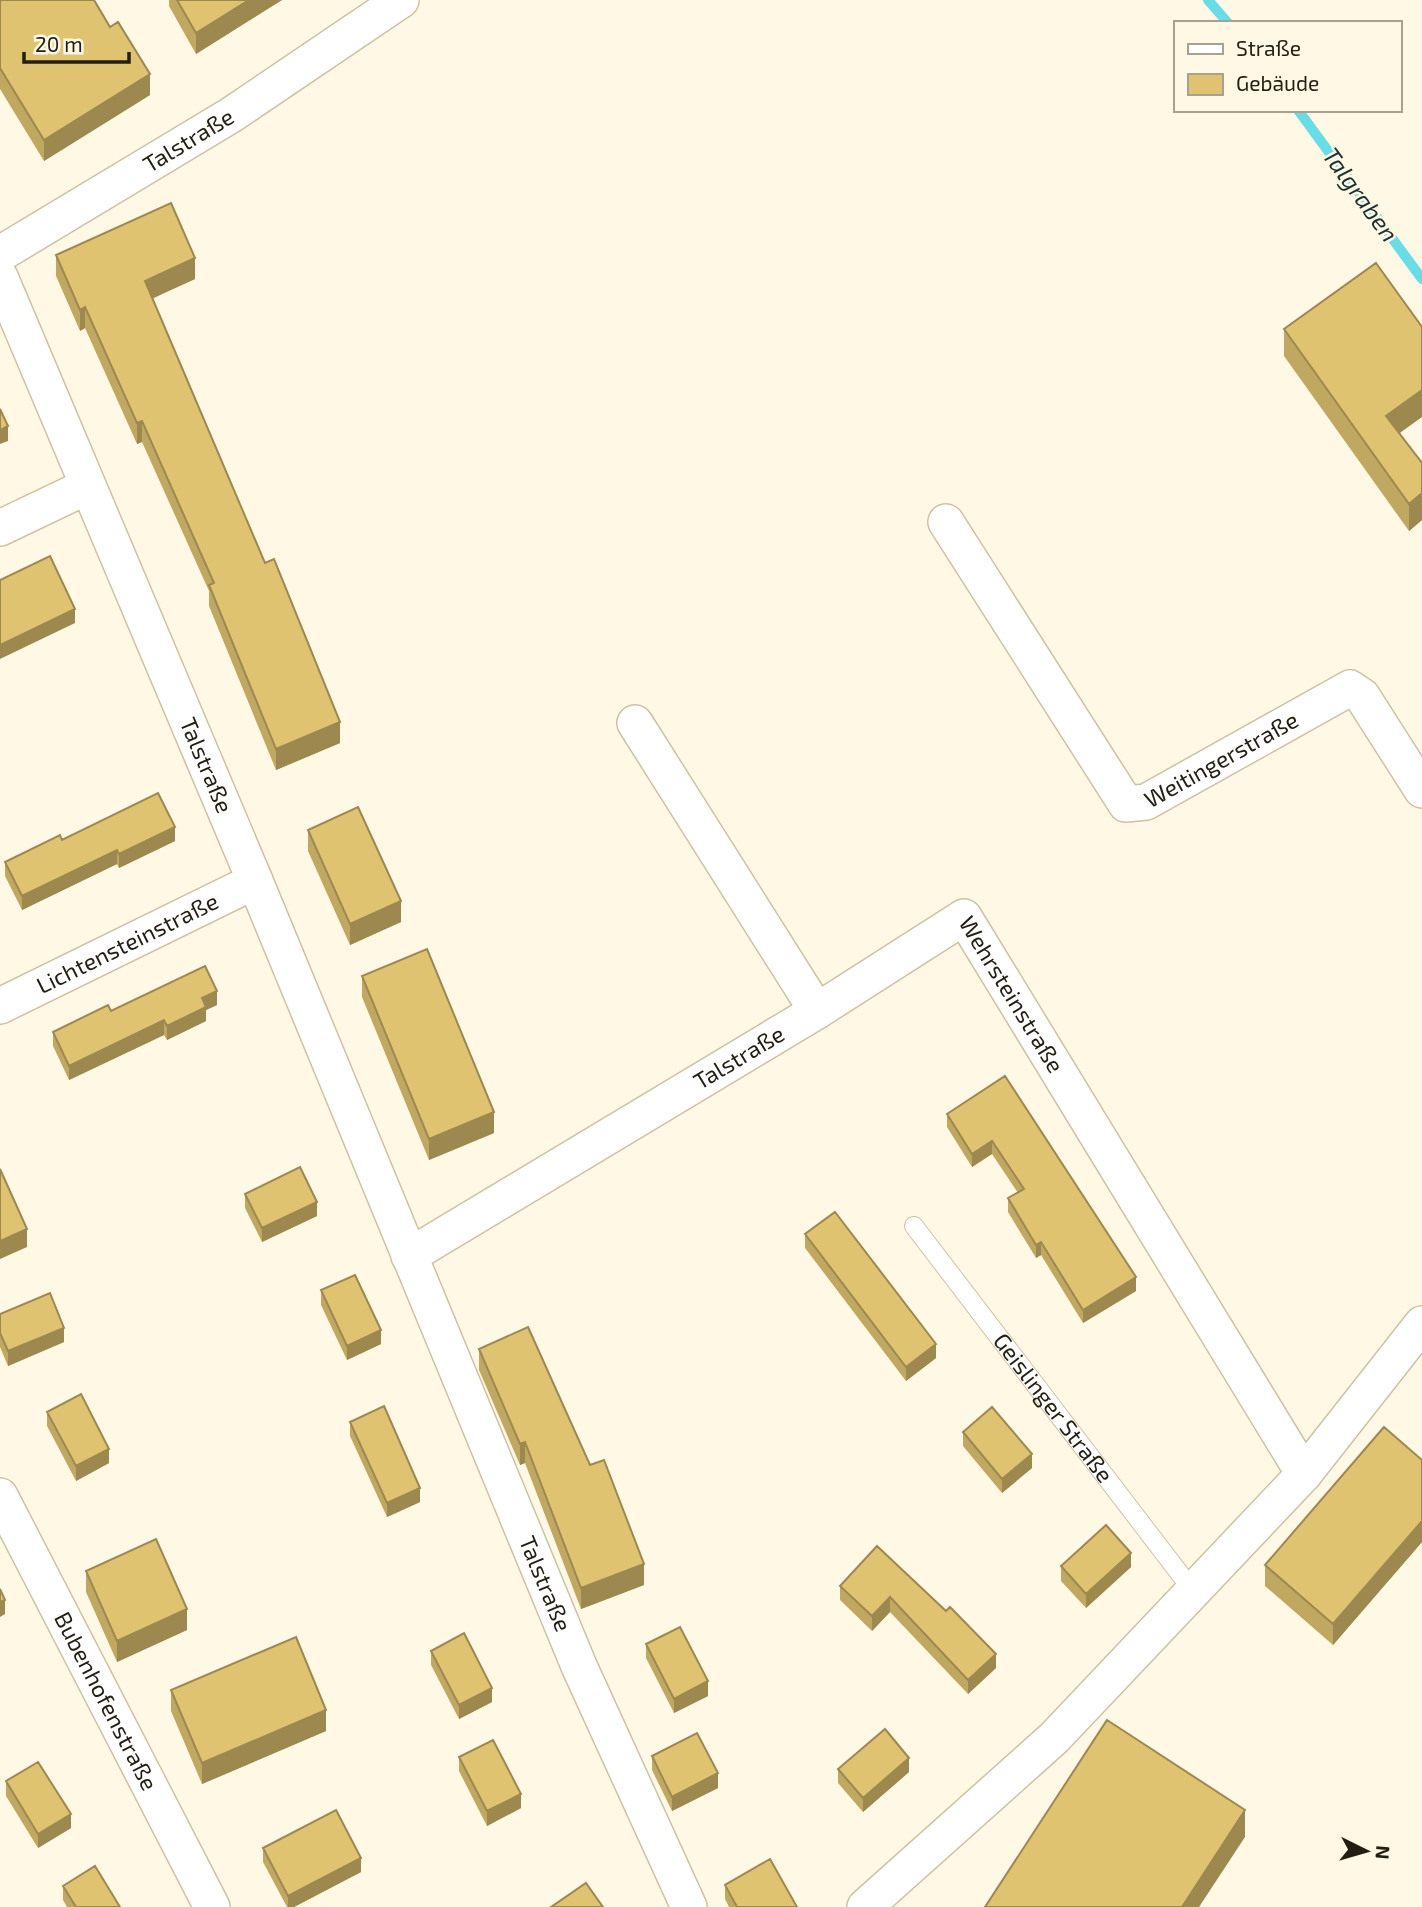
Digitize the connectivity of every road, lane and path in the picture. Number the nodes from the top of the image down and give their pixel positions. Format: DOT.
graph roads {
  1 [pos="380,6"];
  2 [pos="0,254"];
  3 [pos="0,277"];
  4 [pos="88,486"];
  5 [pos="946,522"];
  6 [pos="0,528"];
  7 [pos="635,723"];
  8 [pos="1422,790"];
  9 [pos="255,881"];
  10 [pos="0,1006"];
  11 [pos="817,1011"];
  12 [pos="914,1226"];
  13 [pos="409,1256"];
  14 [pos="1422,1324"];
  15 [pos="1304,1474"];
  16 [pos="1,1504"];
  17 [pos="1193,1591"];
  18 [pos="212,1907"];
  19 [pos="689,1907"];
  20 [pos="865,1907"];
  1 -- 2 [label="street, Talstraße"];
  3 -- 4 [label="street, Talstraße"];
  4 -- 6 [label="street"];
  4 -- 9 [label="street, Talstraße"];
  5 -- 8 [label="street, Weitingerstraße"];
  7 -- 11 [label="street"];
  9 -- 10 [label="street, Lichtensteinstraße"];
  9 -- 13 [label="street, Talstraße"];
  11 -- 13 [label="street, Talstraße"];
  11 -- 15 [label="street, Wehrsteinstraße"];
  12 -- 17 [label="lane, Geislinger Straße"];
  13 -- 19 [label="street, Talstraße"];
  14 -- 15 [label="street"];
  15 -- 17 [label="street"];
  16 -- 18 [label="street, Bubenhofenstraße"];
  17 -- 20 [label="street"];
}
